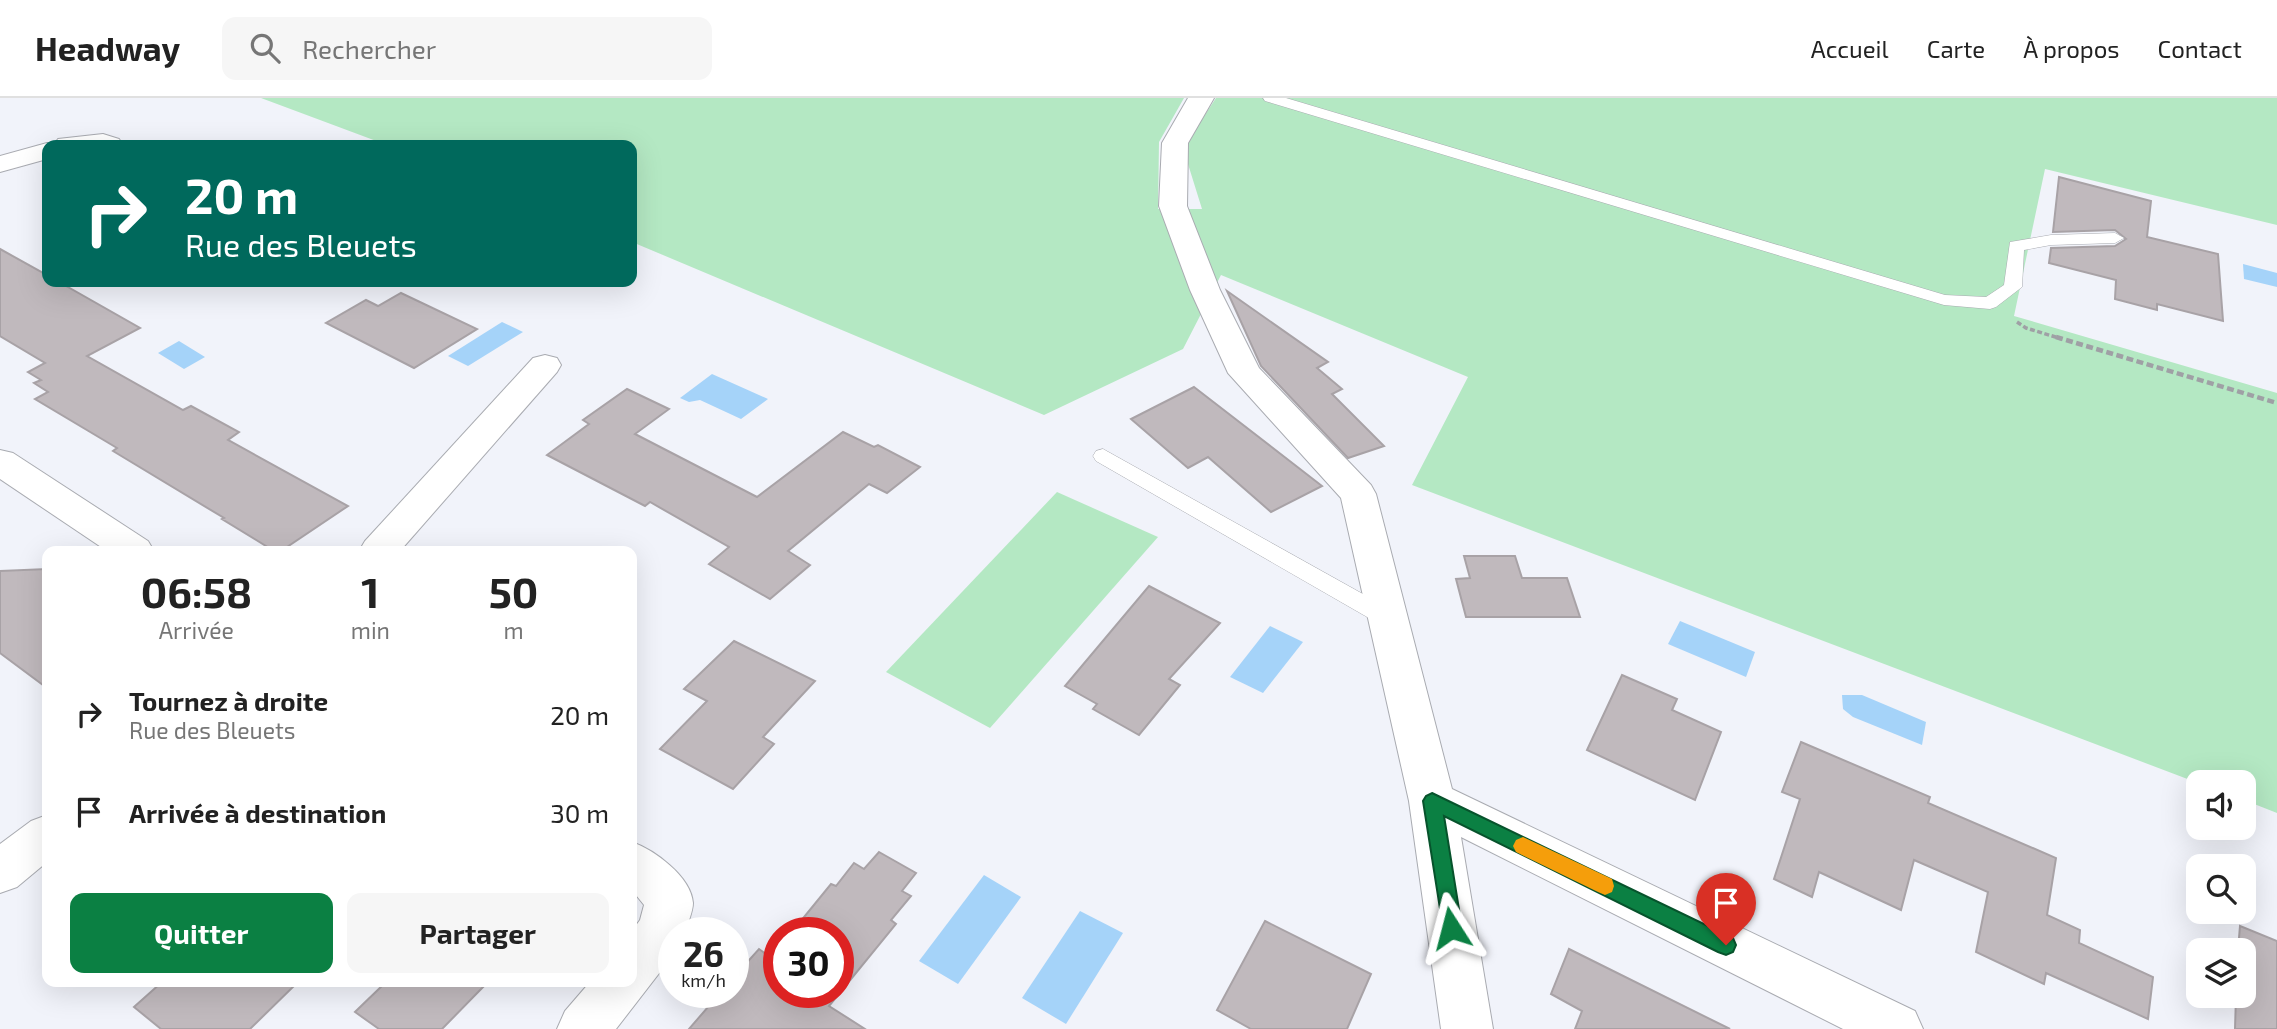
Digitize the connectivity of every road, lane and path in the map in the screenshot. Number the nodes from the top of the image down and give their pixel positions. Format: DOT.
graph roads {
  1 [pos="1201,98"];
  2 [pos="1270,98"];
  3 [pos="42,152"];
  4 [pos="0,164"];
  5 [pos="2115,238"];
  6 [pos="1990,303"];
  7 [pos="545,365"];
  8 [pos="2277,403"];
  9 [pos="1103,456"];
  10 [pos="6,473"];
  11 [pos="127,546"];
  12 [pos="382,546"];
  13 [pos="1389,619"];
  14 [pos="1432,801"];
  15 [pos="42,839"];
  16 [pos="637,867"];
  17 [pos="0,872"];
  18 [pos="637,964"];
  19 [pos="618,987"];
  20 [pos="583,1029"];
  21 [pos="1467,1029"];
  22 [pos="1897,1029"];
  1 -- 13 [label="street"];
  2 -- 6 [label="lane"];
  3 -- 4 [label="street"];
  5 -- 6 [label="lane"];
  6 -- 8 [label="path"];
  7 -- 12 [label="street"];
  9 -- 13 [label="lane"];
  10 -- 11 [label="street"];
  13 -- 14 [label="street"];
  14 -- 21 [label="street"];
  14 -- 22 [label="street"];
  15 -- 17 [label="street"];
  16 -- 18 [label="street"];
  19 -- 20 [label="street"];
}
